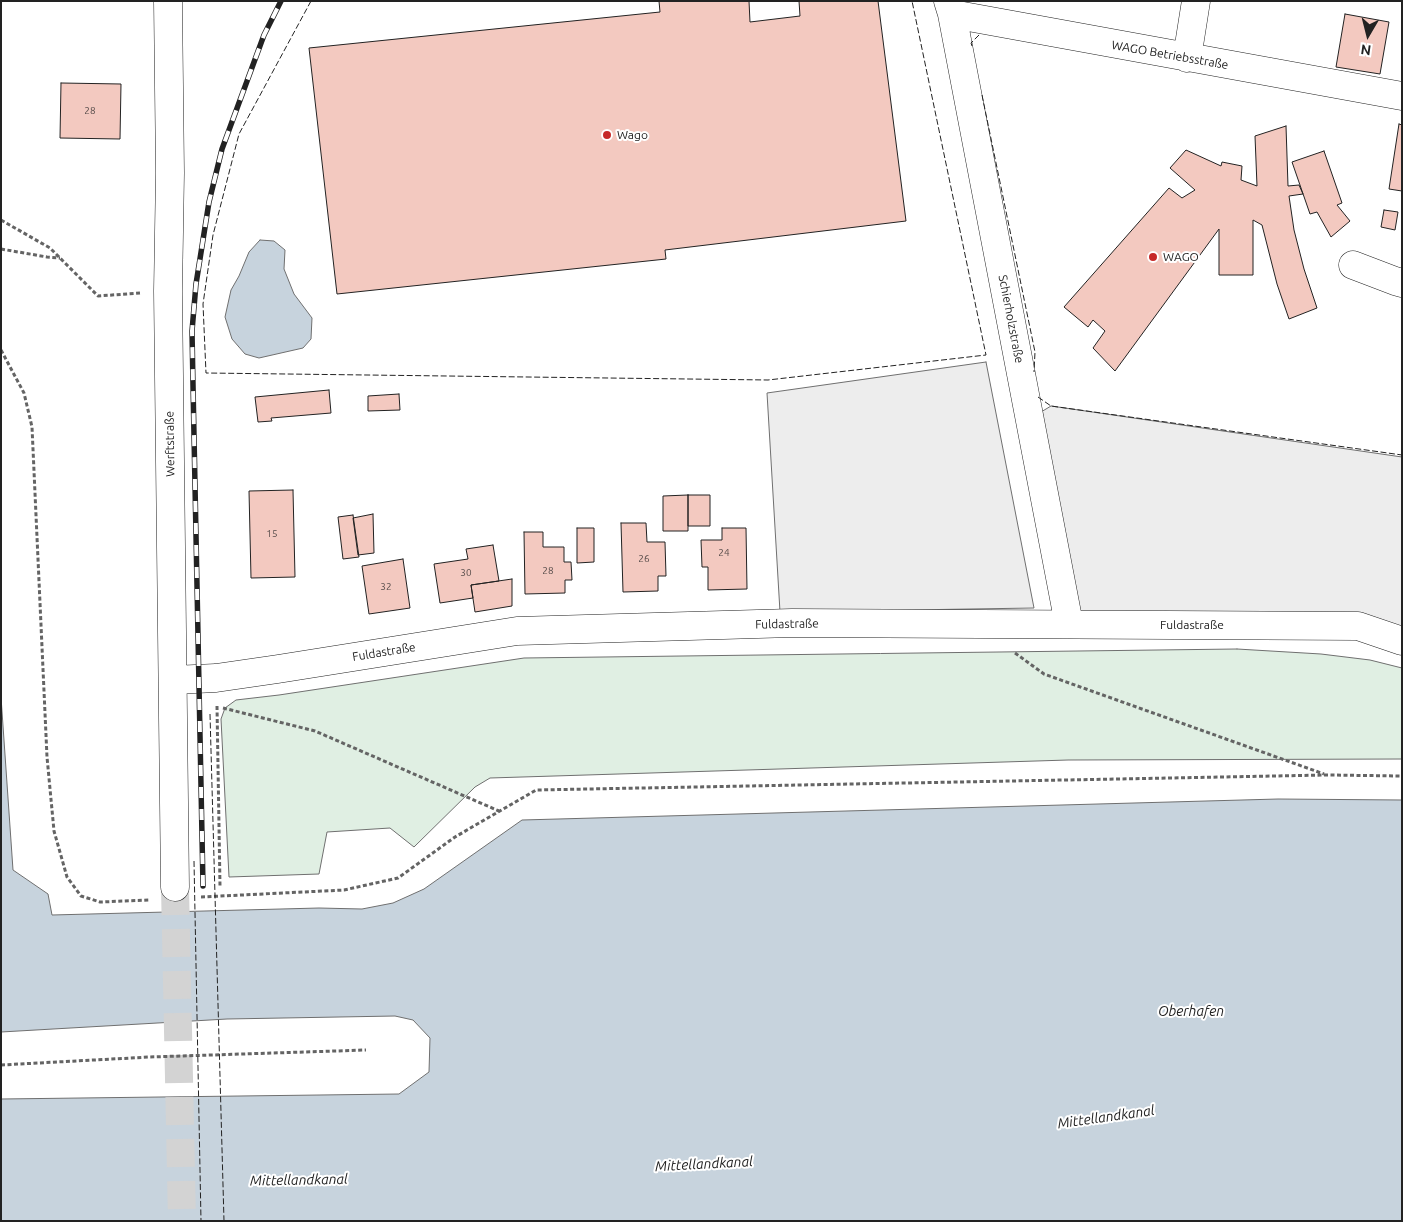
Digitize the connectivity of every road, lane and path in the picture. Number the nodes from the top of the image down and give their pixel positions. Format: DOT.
graph roads {
  1 [pos="168,1"];
  2 [pos="1196,1"];
  3 [pos="950,8"];
  4 [pos="1187,58"];
  5 [pos="1402,96"];
  6 [pos="1,220"];
  7 [pos="1,249"];
  8 [pos="61,258"];
  9 [pos="1353,265"];
  10 [pos="1402,282"];
  11 [pos="168,291"];
  12 [pos="1,350"];
  13 [pos="1070,624"];
  14 [pos="1402,641"];
  15 [pos="1013,652"];
  16 [pos="216,678"];
  17 [pos="174,680"];
  18 [pos="217,707"];
  19 [pos="1328,776"];
  20 [pos="1402,776"];
  21 [pos="500,811"];
  22 [pos="220,886"];
  23 [pos="177,894"];
  24 [pos="366,1050"];
  25 [pos="1,1065"];
  1 -- 11 [label="street, Werftstraße"];
  2 -- 4 [label="street"];
  3 -- 4 [label="street, WAGO Betriebsstraße"];
  3 -- 13 [label="street, Schierholzstraße"];
  4 -- 5 [label="street, WAGO Betriebsstraße"];
  6 -- 8 [label="path"];
  7 -- 8 [label="path"];
  8 -- 11 [label="path"];
  9 -- 10 [label="street"];
  11 -- 17 [label="street, Werftstraße"];
  12 -- 23 [label="path"];
  13 -- 14 [label="street, Fuldastraße"];
  13 -- 16 [label="street, Fuldastraße"];
  15 -- 19 [label="path"];
  16 -- 17 [label="street, Fuldastraße"];
  16 -- 18 [label="path"];
  17 -- 23 [label="street, Werftstraße"];
  18 -- 21 [label="path"];
  18 -- 22 [label="path"];
  19 -- 20 [label="path"];
  19 -- 21 [label="path"];
  21 -- 23 [label="path"];
  24 -- 25 [label="path"];
}
